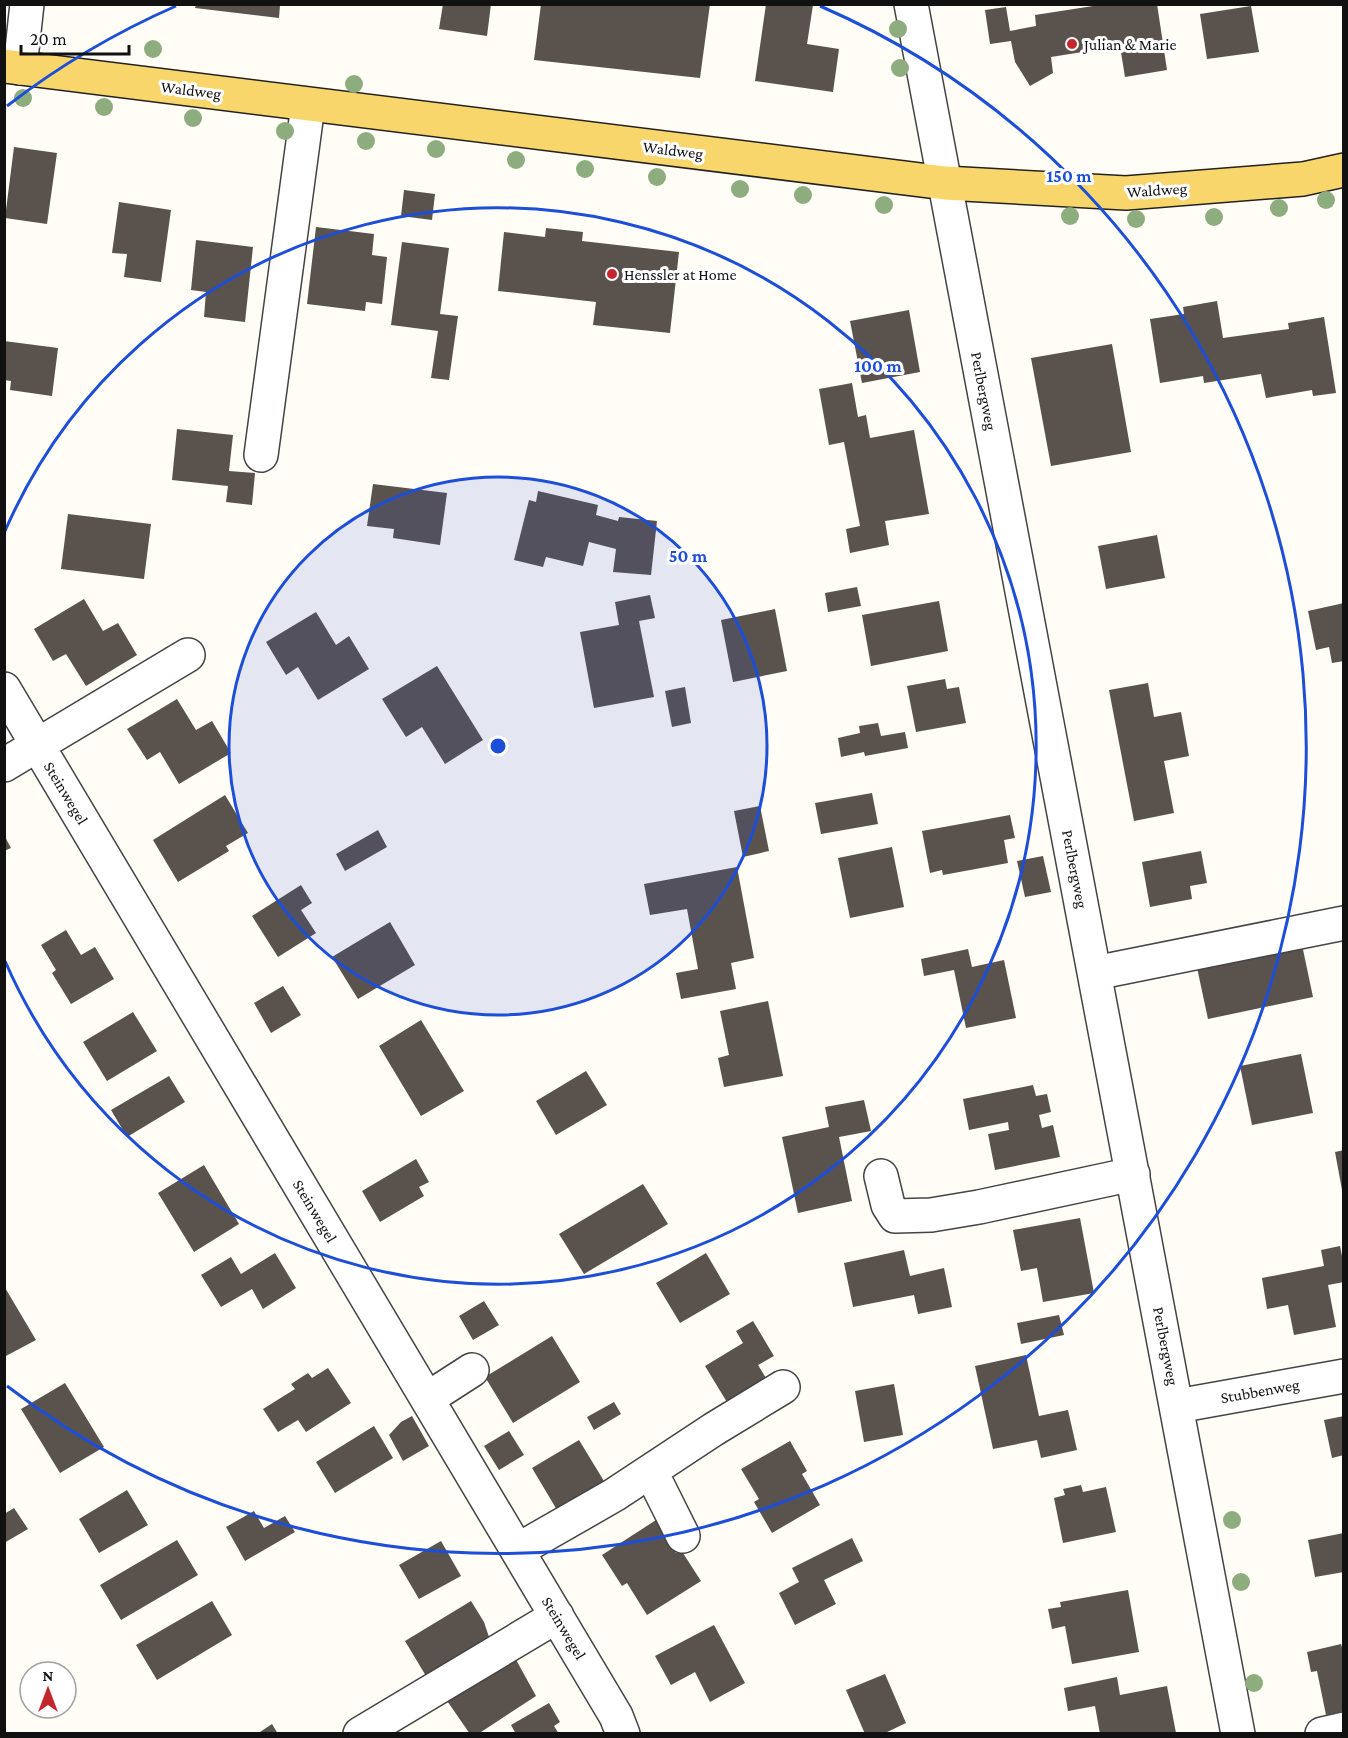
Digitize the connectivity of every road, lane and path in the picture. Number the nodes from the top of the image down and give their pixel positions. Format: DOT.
graph roads {
  1 [pos="27,4"];
  2 [pos="911,4"];
  3 [pos="12,67"];
  4 [pos="308,105"];
  5 [pos="1344,170"];
  6 [pos="945,183"];
  7 [pos="261,455"];
  8 [pos="188,655"];
  9 [pos="4,689"];
  10 [pos="38,745"];
  11 [pos="4,765"];
  12 [pos="1335,915"];
  13 [pos="1093,963"];
  14 [pos="1133,1174"];
  15 [pos="880,1176"];
  16 [pos="472,1370"];
  17 [pos="1344,1376"];
  18 [pos="783,1387"];
  19 [pos="427,1399"];
  20 [pos="1177,1406"];
  21 [pos="769,1420"];
  22 [pos="658,1486"];
  23 [pos="683,1536"];
  24 [pos="522,1558"];
  25 [pos="557,1616"];
  26 [pos="1344,1729"];
  27 [pos="360,1734"];
  28 [pos="623,1734"];
  29 [pos="1238,1734"];
  30 [pos="1322,1734"];
  1 -- 3 [label="street"];
  2 -- 6 [label="street, Perlbergweg"];
  3 -- 4 [label="main road, Waldweg"];
  4 -- 6 [label="main road, Waldweg"];
  4 -- 7 [label="street"];
  5 -- 6 [label="main road, Waldweg"];
  6 -- 13 [label="street, Perlbergweg"];
  8 -- 10 [label="street"];
  9 -- 10 [label="street, Steinwegel"];
  10 -- 11 [label="street"];
  10 -- 19 [label="street, Steinwegel"];
  12 -- 13 [label="street"];
  13 -- 14 [label="street, Perlbergweg"];
  14 -- 15 [label="street"];
  14 -- 20 [label="street, Perlbergweg"];
  16 -- 19 [label="street"];
  17 -- 20 [label="street, Stubbenweg"];
  18 -- 24 [label="street"];
  19 -- 24 [label="street, Steinwegel"];
  20 -- 29 [label="street, Perlbergweg"];
  21 -- 22 [label="street"];
  22 -- 23 [label="street"];
  22 -- 24 [label="street"];
  24 -- 25 [label="street, Steinwegel"];
  25 -- 27 [label="street"];
  25 -- 28 [label="street, Steinwegel"];
  26 -- 30 [label="street"];
}
